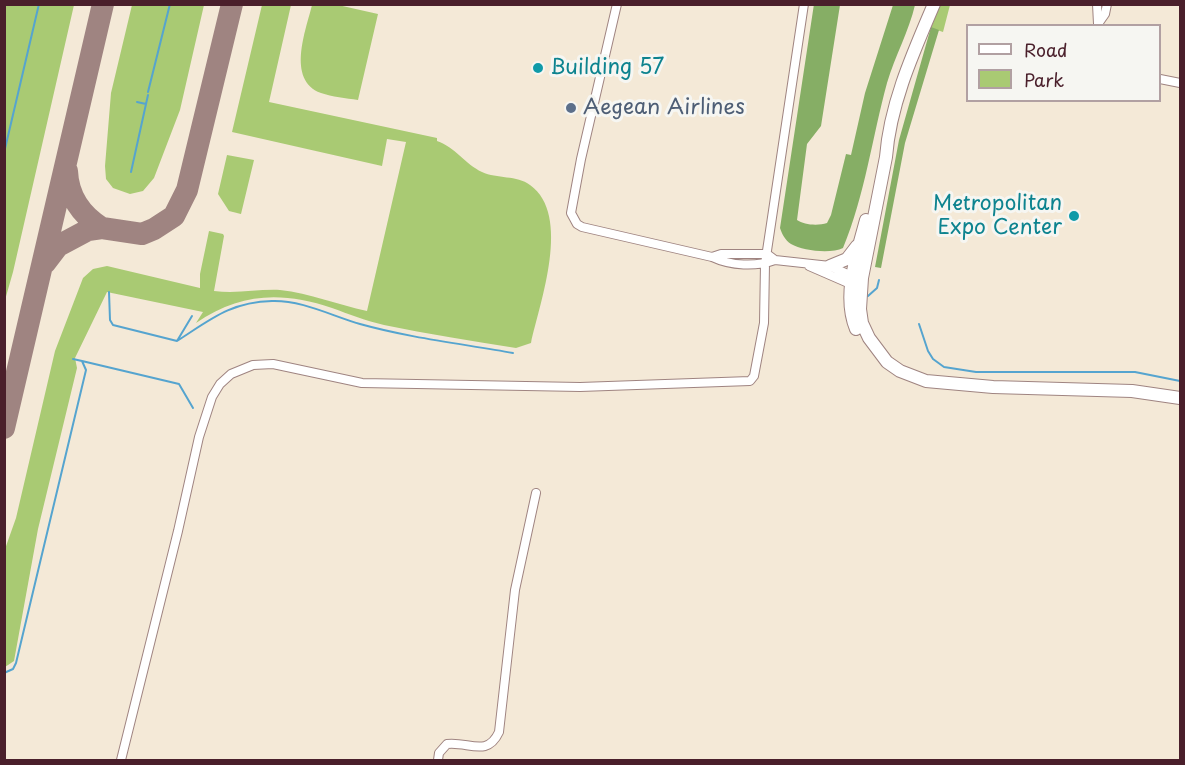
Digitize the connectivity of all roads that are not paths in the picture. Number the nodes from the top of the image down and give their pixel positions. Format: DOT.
graph roads {
  1 [pos="616,4"];
  2 [pos="804,4"];
  3 [pos="928,4"];
  4 [pos="934,4"];
  5 [pos="1097,4"];
  6 [pos="1107,4"];
  7 [pos="1098,24"];
  8 [pos="1099,24"];
  9 [pos="923,29"];
  10 [pos="1161,79"];
  11 [pos="1180,83"];
  12 [pos="887,143"];
  13 [pos="861,240"];
  14 [pos="766,259"];
  15 [pos="800,263"];
  16 [pos="830,266"];
  17 [pos="857,282"];
  18 [pos="1180,398"];
  19 [pos="536,493"];
  20 [pos="121,760"];
  21 [pos="438,760"];
  1 -- 14 [label="street"];
  2 -- 14 [label="street"];
  3 -- 9 [label="street"];
  4 -- 9 [label="street"];
  5 -- 7 [label="street"];
  6 -- 8 [label="street"];
  9 -- 12 [label="street"];
  10 -- 11 [label="street"];
  12 -- 13 [label="street"];
  12 -- 17 [label="street"];
  13 -- 16 [label="street"];
  13 -- 17 [label="street"];
  14 -- 15 [label="street"];
  14 -- 20 [label="street"];
  15 -- 16 [label="street"];
  15 -- 17 [label="street"];
  16 -- 17 [label="street"];
  17 -- 18 [label="street"];
  19 -- 21 [label="street"];
}
